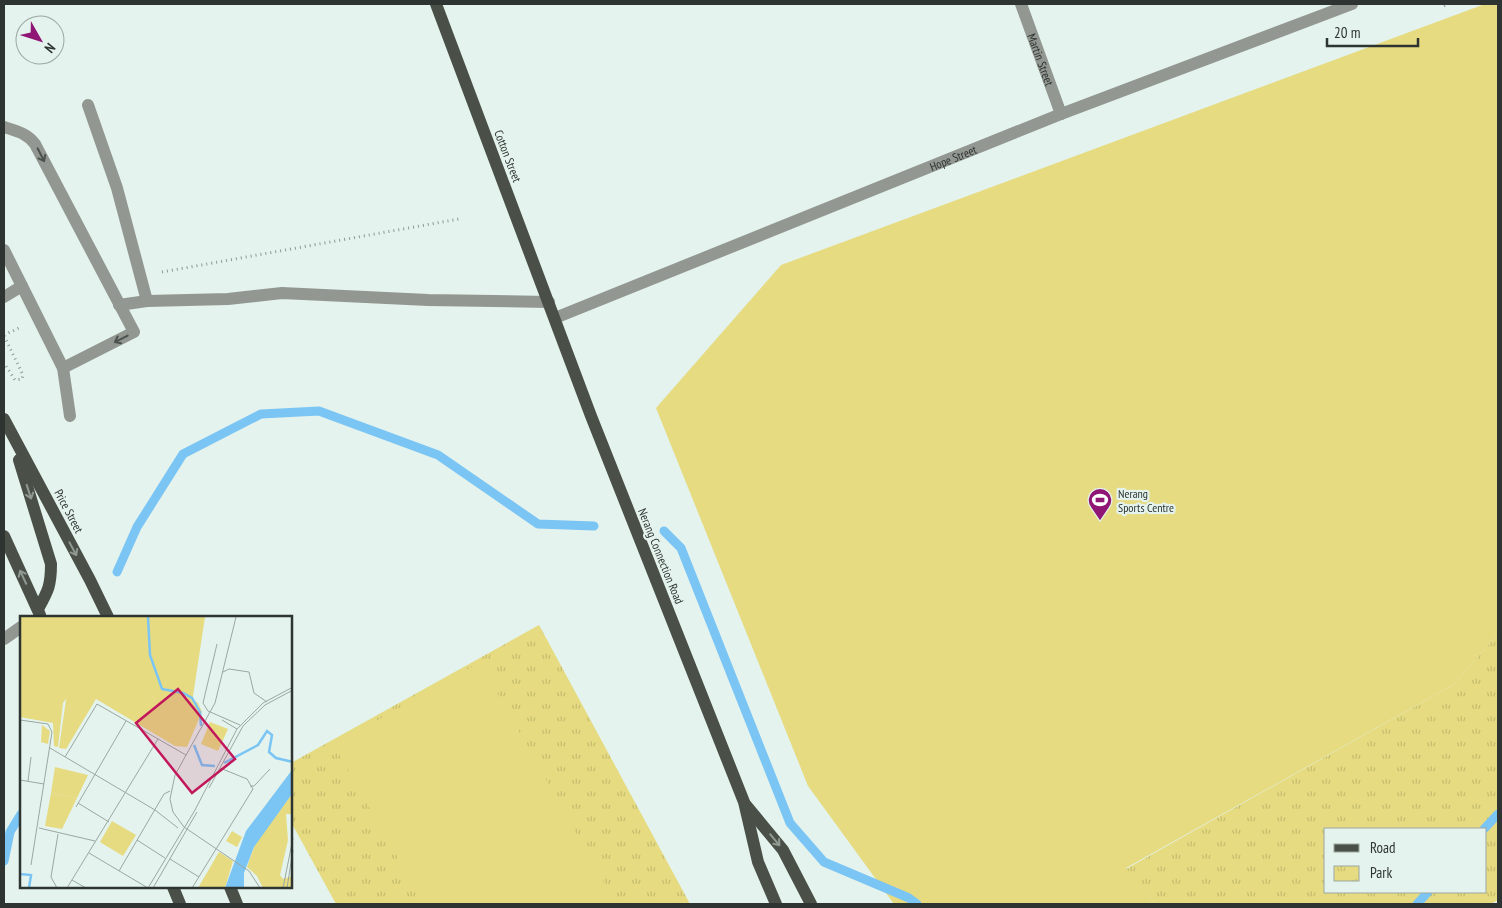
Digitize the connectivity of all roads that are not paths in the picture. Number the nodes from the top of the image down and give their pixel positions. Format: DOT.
graph roads {
  1 [pos="436,4"];
  2 [pos="1021,4"];
  3 [pos="1352,4"];
  4 [pos="88,105"];
  5 [pos="1061,114"];
  6 [pos="4,127"];
  7 [pos="4,250"];
  8 [pos="22,286"];
  9 [pos="4,297"];
  10 [pos="147,302"];
  11 [pos="549,302"];
  12 [pos="120,305"];
  13 [pos="555,318"];
  14 [pos="63,368"];
  15 [pos="70,416"];
  16 [pos="6,424"];
  17 [pos="4,536"];
  18 [pos="37,614"];
  19 [pos="108,616"];
  20 [pos="20,629"];
  21 [pos="4,639"];
  22 [pos="744,802"];
  23 [pos="173,888"];
  24 [pos="230,888"];
  25 [pos="180,904"];
  26 [pos="237,904"];
  27 [pos="776,904"];
  28 [pos="811,904"];
  1 -- 11 [label="main road, Cotton Street"];
  2 -- 5 [label="street, Martin Street"];
  3 -- 5 [label="street, Hope Street"];
  4 -- 10 [label="street"];
  5 -- 13 [label="street, Hope Street"];
  6 -- 12 [label="street, one-way"];
  7 -- 8 [label="street"];
  8 -- 9 [label="street"];
  8 -- 14 [label="street"];
  10 -- 11 [label="street"];
  10 -- 12 [label="street"];
  11 -- 13 [label="main road, Cotton Street"];
  12 -- 14 [label="street, one-way"];
  13 -- 22 [label="main road, Nerang Connection Road"];
  14 -- 15 [label="street"];
  16 -- 18 [label="main road, one-way"];
  16 -- 19 [label="main road, Price Street, one-way"];
  18 -- 17 [label="main road, one-way"];
  20 -- 21 [label="street"];
  22 -- 27 [label="main road, Nerang Connection Road"];
  22 -- 28 [label="main road, Nerang Connection Road, one-way"];
  23 -- 25 [label="main road"];
  24 -- 26 [label="main road"];
}
